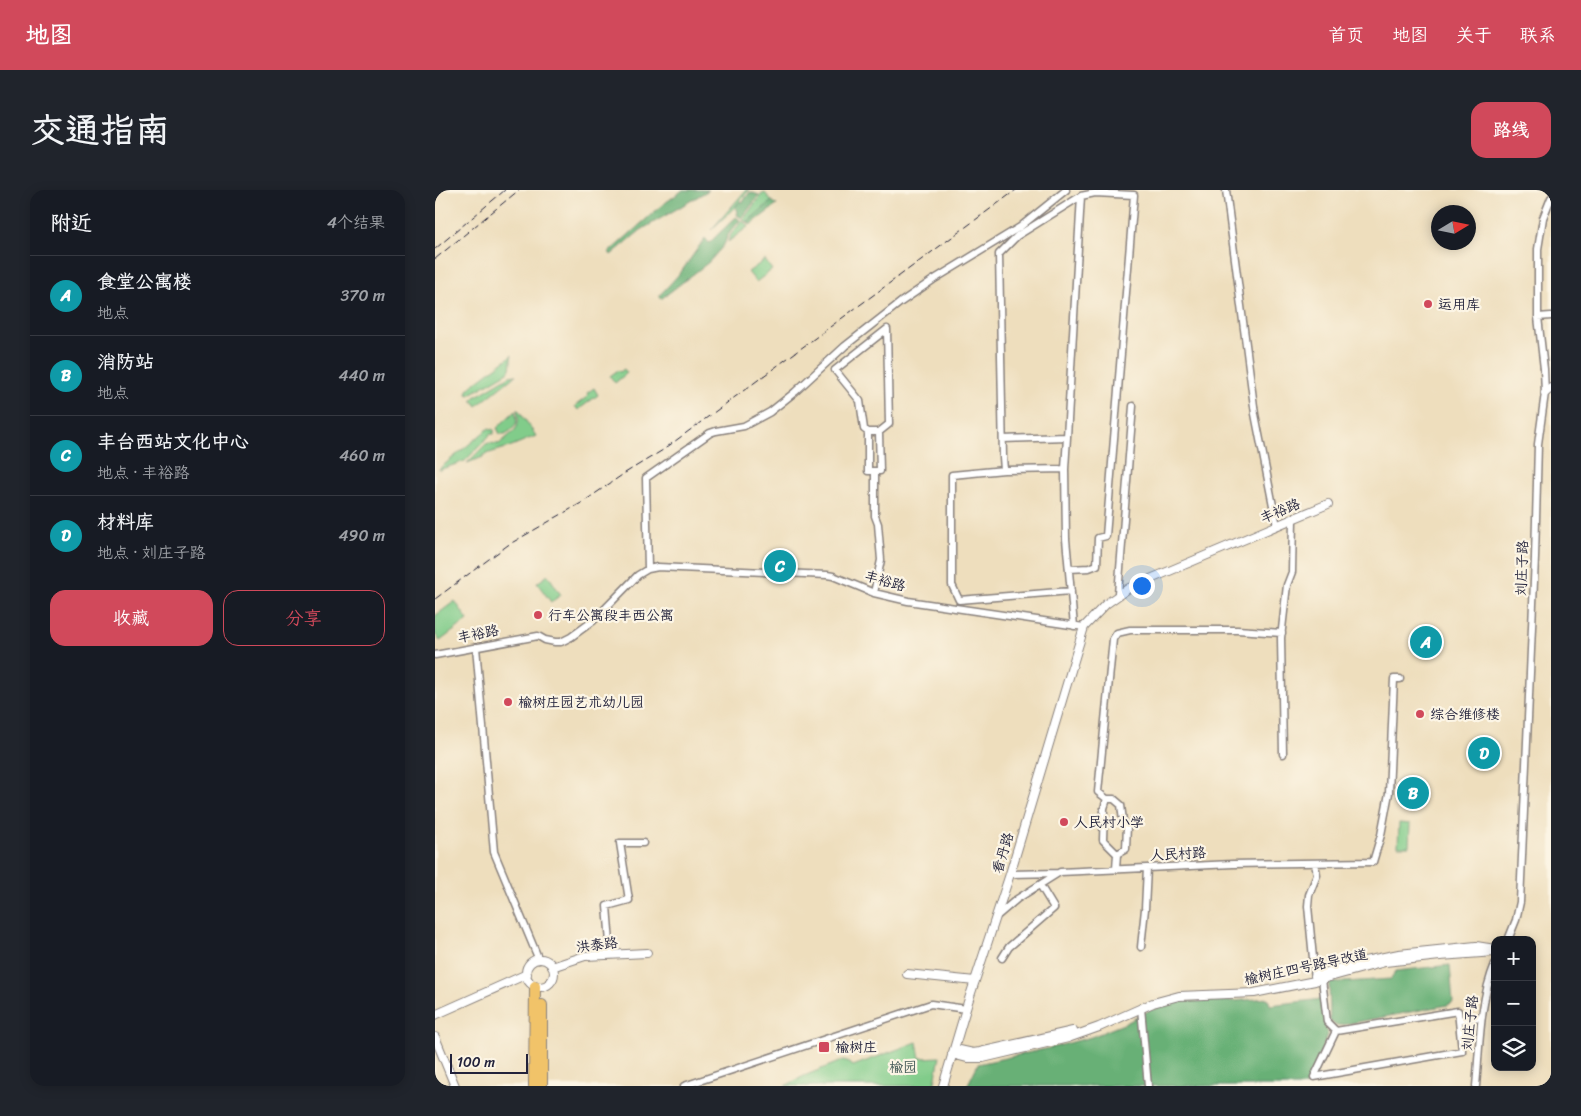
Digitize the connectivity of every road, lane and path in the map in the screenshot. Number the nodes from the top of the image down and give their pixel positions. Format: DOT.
graph roads {
  1 [pos="1066,190"];
  2 [pos="1227,190"];
  3 [pos="1081,196"];
  4 [pos="1551,198"];
  5 [pos="1551,316"];
  6 [pos="1538,317"];
  7 [pos="1548,390"];
  8 [pos="1133,406"];
  9 [pos="868,432"];
  10 [pos="879,432"];
  11 [pos="1067,437"];
  12 [pos="1003,438"];
  13 [pos="1065,469"];
  14 [pos="1004,470"];
  15 [pos="875,471"];
  16 [pos="1328,504"];
  17 [pos="1293,519"];
  18 [pos="1277,526"];
  19 [pos="648,569"];
  20 [pos="1069,569"];
  21 [pos="1071,591"];
  22 [pos="874,594"];
  23 [pos="1119,594"];
  24 [pos="1074,626"];
  25 [pos="1084,627"];
  26 [pos="1282,633"];
  27 [pos="477,647"];
  28 [pos="435,655"];
  29 [pos="1399,679"];
  30 [pos="1283,754"];
  31 [pos="1107,799"];
  32 [pos="643,843"];
  33 [pos="1117,854"];
  34 [pos="1315,863"];
  35 [pos="1147,868"];
  36 [pos="1115,869"];
  37 [pos="1060,872"];
  38 [pos="1010,874"];
  39 [pos="1040,885"];
  40 [pos="997,916"];
  41 [pos="1510,936"];
  42 [pos="1141,947"];
  43 [pos="1491,950"];
  44 [pos="647,952"];
  45 [pos="611,954"];
  46 [pos="1002,958"];
  47 [pos="539,960"];
  48 [pos="552,967"];
  49 [pos="527,974"];
  50 [pos="907,974"];
  51 [pos="1491,974"];
  52 [pos="1317,978"];
  53 [pos="975,981"];
  54 [pos="539,986"];
  55 [pos="966,1008"];
  56 [pos="1141,1008"];
  57 [pos="435,1015"];
  58 [pos="1481,1017"];
  59 [pos="1459,1020"];
  60 [pos="1336,1031"];
  61 [pos="435,1037"];
  62 [pos="954,1052"];
  63 [pos="455,1086"];
  64 [pos="534,1086"];
  65 [pos="542,1086"];
  66 [pos="684,1086"];
  67 [pos="943,1086"];
  68 [pos="1148,1086"];
  69 [pos="1476,1086"];
  1 -- 19 [label="street"];
  2 -- 18 [label="street"];
  3 -- 11 [label="street"];
  3 -- 12 [label="street"];
  3 -- 20 [label="street"];
  4 -- 6 [label="street, 刘庄子路"];
  5 -- 6 [label="street"];
  6 -- 7 [label="street, 刘庄子路"];
  7 -- 41 [label="street, 刘庄子路"];
  8 -- 23 [label="street"];
  9 -- 10 [label="street"];
  9 -- 10 [label="street"];
  9 -- 15 [label="street"];
  10 -- 15 [label="street"];
  11 -- 12 [label="street"];
  11 -- 13 [label="street"];
  12 -- 14 [label="street"];
  13 -- 14 [label="street"];
  13 -- 20 [label="street"];
  14 -- 21 [label="street"];
  15 -- 22 [label="street"];
  16 -- 17 [label="street, 丰裕路"];
  17 -- 18 [label="street, 丰裕路"];
  17 -- 26 [label="street"];
  18 -- 23 [label="street, 丰裕路"];
  19 -- 22 [label="street, 丰裕路"];
  19 -- 27 [label="street, 丰裕路"];
  20 -- 21 [label="street"];
  21 -- 24 [label="street"];
  22 -- 24 [label="street, 丰裕路"];
  23 -- 25 [label="street, 丰裕路"];
  24 -- 25 [label="street, 丰裕路"];
  25 -- 38 [label="street, 看丹路"];
  26 -- 30 [label="street"];
  26 -- 31 [label="street"];
  27 -- 28 [label="street, 丰裕路"];
  27 -- 47 [label="street"];
  29 -- 34 [label="street, 人民村路"];
  31 -- 33 [label="street"];
  31 -- 33 [label="street"];
  32 -- 45 [label="street"];
  33 -- 36 [label="street"];
  34 -- 35 [label="street, 人民村路"];
  34 -- 52 [label="street"];
  35 -- 36 [label="street, 人民村路"];
  35 -- 42 [label="street"];
  36 -- 37 [label="street, 人民村路"];
  37 -- 38 [label="street"];
  37 -- 39 [label="street, 人民村路"];
  38 -- 40 [label="street, 看丹路"];
  39 -- 40 [label="street, 人民村路"];
  39 -- 46 [label="street"];
  40 -- 53 [label="street, 看丹路"];
  43 -- 52 [label="street, 榆树庄四号路导改道"];
  44 -- 45 [label="street, 洪泰路"];
  45 -- 48 [label="street, 洪泰路"];
  47 -- 48 [label="street"];
  47 -- 49 [label="street"];
  48 -- 54 [label="street"];
  49 -- 54 [label="street"];
  49 -- 57 [label="street"];
  50 -- 53 [label="street"];
  51 -- 58 [label="street, 刘庄子路"];
  52 -- 56 [label="street, 榆树庄四号路导改道"];
  52 -- 60 [label="street"];
  52 -- 62 [label="street, 榆树庄四号路导改道"];
  53 -- 55 [label="street, 看丹路"];
  54 -- 64 [label="main road"];
  54 -- 65 [label="main road"];
  55 -- 62 [label="street, 看丹路"];
  55 -- 66 [label="street"];
  56 -- 62 [label="street, 榆树庄四号路导改道"];
  56 -- 68 [label="street"];
  58 -- 59 [label="street"];
  58 -- 69 [label="street, 刘庄子路"];
  59 -- 60 [label="street"];
  59 -- 60 [label="street"];
  61 -- 63 [label="street"];
  62 -- 67 [label="street, 看丹路"];
}
